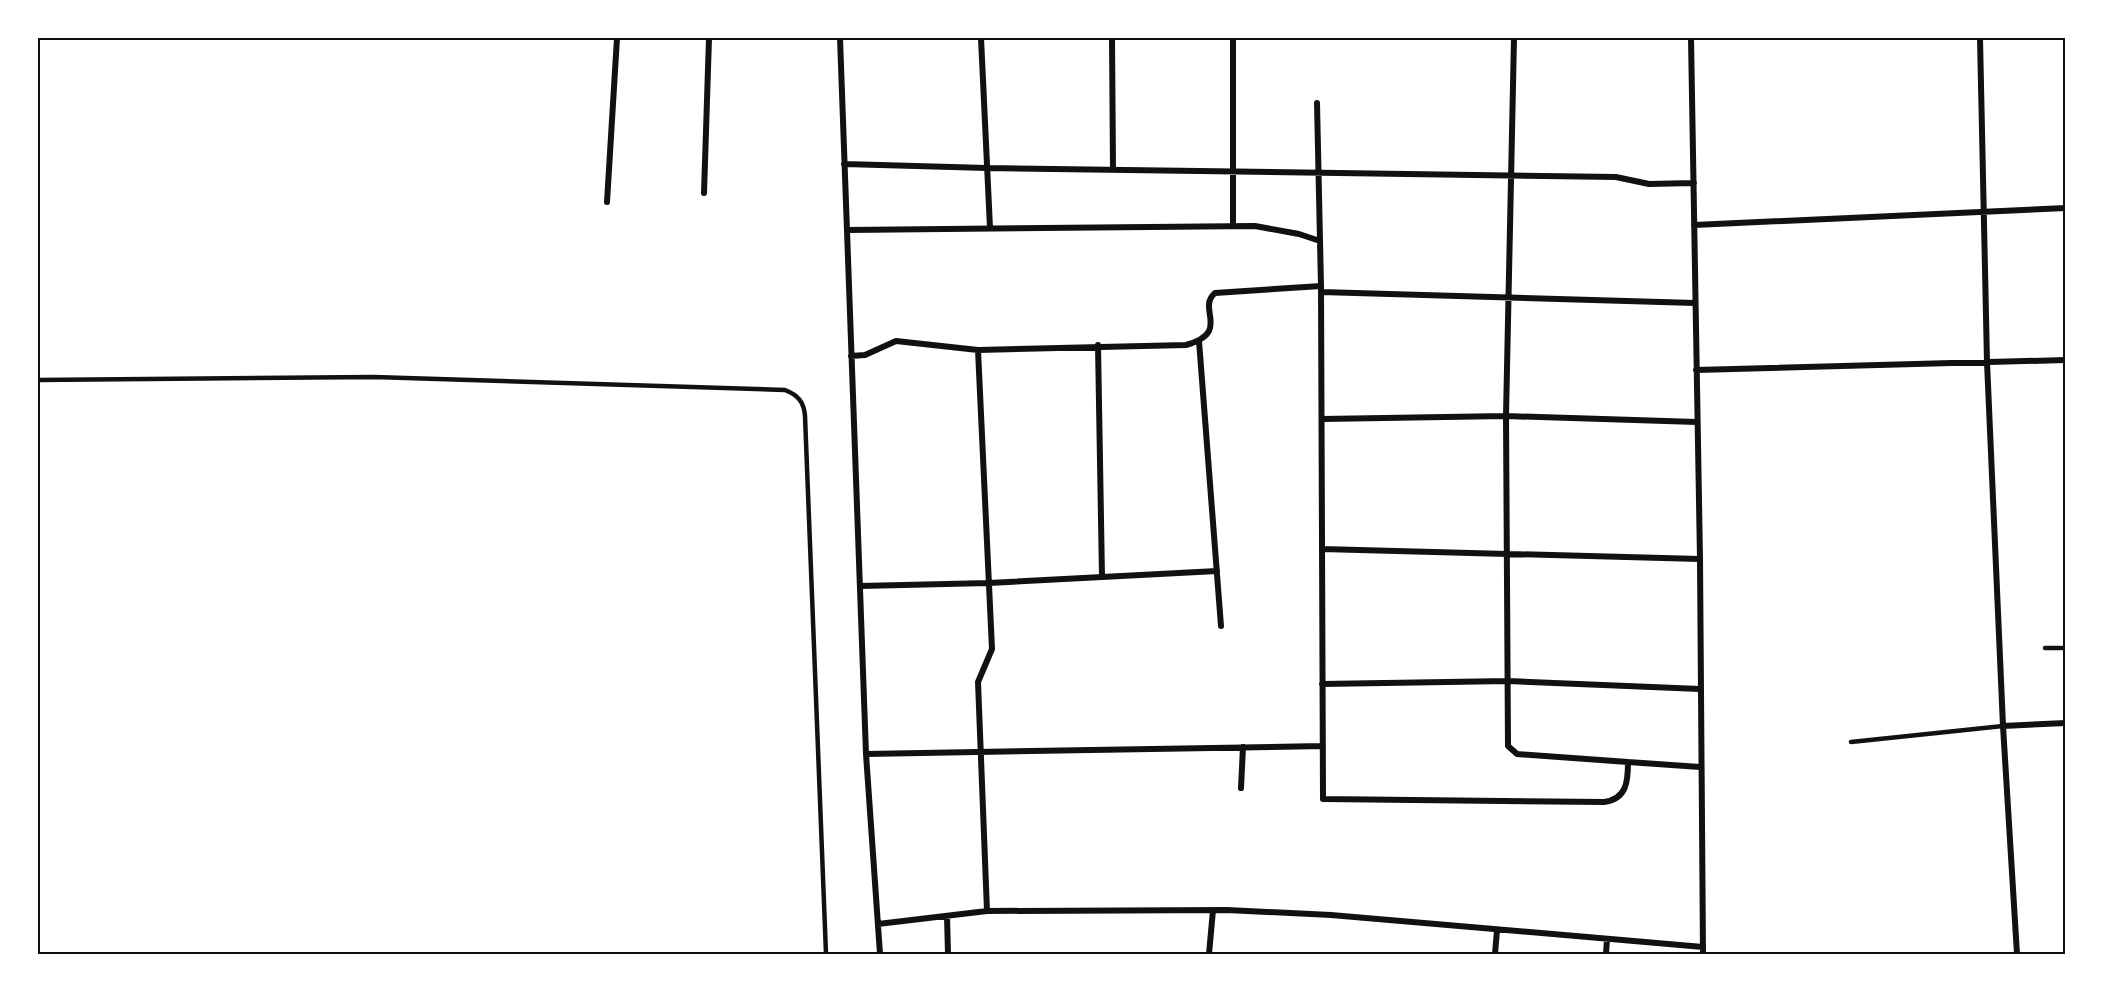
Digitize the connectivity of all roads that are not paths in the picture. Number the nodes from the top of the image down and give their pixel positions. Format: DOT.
graph roads {
  1 [pos="617,38"];
  2 [pos="709,38"];
  3 [pos="840,38"];
  4 [pos="981,38"];
  5 [pos="1112,38"];
  6 [pos="1233,38"];
  7 [pos="1514,38"];
  8 [pos="1691,38"];
  9 [pos="1980,38"];
  10 [pos="1317,102"];
  11 [pos="844,164"];
  12 [pos="987,168"];
  13 [pos="1113,169"];
  14 [pos="1232,170"];
  15 [pos="1320,171"];
  16 [pos="1512,177"];
  17 [pos="1694,183"];
  18 [pos="704,194"];
  19 [pos="607,202"];
  20 [pos="2066,208"];
  21 [pos="1984,212"];
  22 [pos="1694,225"];
  23 [pos="1233,226"];
  24 [pos="990,228"];
  25 [pos="847,230"];
  26 [pos="1320,241"];
  27 [pos="1321,289"];
  28 [pos="1509,298"];
  29 [pos="1695,303"];
  30 [pos="1199,341"];
  31 [pos="1098,345"];
  32 [pos="978,350"];
  33 [pos="851,356"];
  34 [pos="2066,360"];
  35 [pos="1987,362"];
  36 [pos="1696,370"];
  37 [pos="38,380"];
  38 [pos="1506,416"];
  39 [pos="1322,419"];
  40 [pos="1697,422"];
  41 [pos="1322,549"];
  42 [pos="1508,554"];
  43 [pos="1700,559"];
  44 [pos="1217,571"];
  45 [pos="1102,577"];
  46 [pos="989,583"];
  47 [pos="860,586"];
  48 [pos="1221,626"];
  49 [pos="2045,648"];
  50 [pos="2066,648"];
  51 [pos="1509,681"];
  52 [pos="1322,684"];
  53 [pos="1700,689"];
  54 [pos="2066,723"];
  55 [pos="2003,726"];
  56 [pos="1851,742"];
  57 [pos="1323,746"];
  58 [pos="1243,747"];
  59 [pos="980,752"];
  60 [pos="866,754"];
  61 [pos="1628,762"];
  62 [pos="1700,767"];
  63 [pos="1241,788"];
  64 [pos="1213,910"];
  65 [pos="987,911"];
  66 [pos="947,916"];
  67 [pos="878,924"];
  68 [pos="1497,930"];
  69 [pos="1607,939"];
  70 [pos="1702,951"];
  71 [pos="826,954"];
  72 [pos="880,954"];
  73 [pos="948,954"];
  74 [pos="1209,954"];
  75 [pos="1495,954"];
  76 [pos="1606,954"];
  77 [pos="2017,954"];
  1 -- 19 [label="street"];
  2 -- 18 [label="street"];
  3 -- 11 [label="street"];
  4 -- 12 [label="street"];
  5 -- 13 [label="street"];
  6 -- 14 [label="street"];
  7 -- 16 [label="street"];
  8 -- 17 [label="street"];
  9 -- 21 [label="street"];
  10 -- 15 [label="street"];
  11 -- 12 [label="street"];
  11 -- 25 [label="street"];
  12 -- 13 [label="street"];
  12 -- 24 [label="street"];
  13 -- 14 [label="street"];
  14 -- 15 [label="street"];
  14 -- 23 [label="street"];
  15 -- 16 [label="street"];
  15 -- 26 [label="street"];
  16 -- 17 [label="street"];
  16 -- 28 [label="street"];
  17 -- 22 [label="street"];
  20 -- 21 [label="street"];
  21 -- 22 [label="street"];
  21 -- 35 [label="street"];
  22 -- 29 [label="street"];
  23 -- 24 [label="street"];
  23 -- 26 [label="street"];
  24 -- 25 [label="street"];
  25 -- 33 [label="street"];
  26 -- 27 [label="street"];
  27 -- 28 [label="street"];
  27 -- 30 [label="street"];
  27 -- 39 [label="street"];
  28 -- 29 [label="street"];
  28 -- 38 [label="street"];
  29 -- 36 [label="street"];
  30 -- 31 [label="street"];
  30 -- 44 [label="street"];
  31 -- 32 [label="street"];
  31 -- 45 [label="street"];
  32 -- 33 [label="street"];
  32 -- 46 [label="street"];
  33 -- 47 [label="street"];
  34 -- 35 [label="street"];
  35 -- 36 [label="street"];
  35 -- 55 [label="street"];
  36 -- 40 [label="street"];
  37 -- 71 [label="lane"];
  38 -- 39 [label="street"];
  38 -- 40 [label="street"];
  38 -- 42 [label="street"];
  39 -- 41 [label="street"];
  40 -- 43 [label="street"];
  41 -- 42 [label="street"];
  41 -- 52 [label="street"];
  42 -- 43 [label="street"];
  42 -- 51 [label="street"];
  43 -- 53 [label="street"];
  44 -- 45 [label="street"];
  44 -- 48 [label="street"];
  45 -- 46 [label="street"];
  46 -- 47 [label="street"];
  46 -- 59 [label="street"];
  47 -- 60 [label="street"];
  49 -- 50 [label="lane"];
  51 -- 52 [label="street"];
  51 -- 53 [label="street"];
  51 -- 61 [label="street"];
  52 -- 57 [label="street"];
  53 -- 62 [label="street"];
  54 -- 55 [label="street"];
  55 -- 56 [label="lane"];
  55 -- 77 [label="street"];
  57 -- 58 [label="street"];
  57 -- 61 [label="street"];
  58 -- 59 [label="street"];
  58 -- 63 [label="street"];
  59 -- 60 [label="street"];
  59 -- 65 [label="street"];
  60 -- 67 [label="street"];
  61 -- 62 [label="street"];
  62 -- 70 [label="street"];
  64 -- 65 [label="street"];
  64 -- 68 [label="street"];
  64 -- 74 [label="street"];
  65 -- 66 [label="street"];
  66 -- 67 [label="street"];
  66 -- 73 [label="street"];
  67 -- 72 [label="street"];
  68 -- 69 [label="street"];
  68 -- 75 [label="street"];
  69 -- 70 [label="street"];
  69 -- 76 [label="street"];
}
